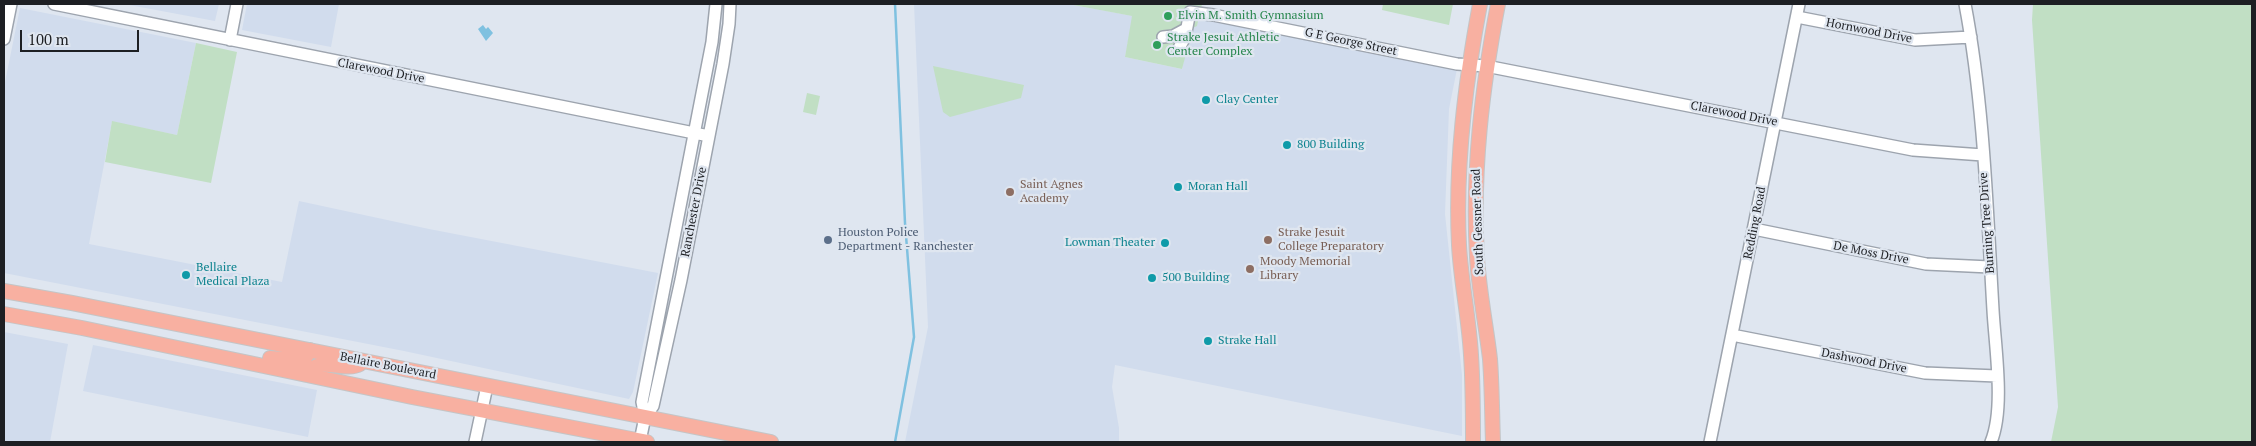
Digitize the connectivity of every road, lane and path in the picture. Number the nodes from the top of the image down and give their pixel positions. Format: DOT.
graph roads {
  1 [pos="11,4"];
  2 [pos="54,4"];
  3 [pos="237,4"];
  4 [pos="716,4"];
  5 [pos="730,4"];
  6 [pos="1480,4"];
  7 [pos="1498,4"];
  8 [pos="1800,4"];
  9 [pos="1965,4"];
  10 [pos="1797,17"];
  11 [pos="715,24"];
  12 [pos="729,24"];
  13 [pos="1186,29"];
  14 [pos="1163,37"];
  15 [pos="1971,37"];
  16 [pos="4,39"];
  17 [pos="230,40"];
  18 [pos="1179,48"];
  19 [pos="1470,64"];
  20 [pos="1486,66"];
  21 [pos="1776,122"];
  22 [pos="694,134"];
  23 [pos="709,136"];
  24 [pos="1982,155"];
  25 [pos="1754,229"];
  26 [pos="1990,267"];
  27 [pos="665,277"];
  28 [pos="681,280"];
  29 [pos="4,291"];
  30 [pos="87,306"];
  31 [pos="4,314"];
  32 [pos="82,328"];
  33 [pos="1732,335"];
  34 [pos="654,337"];
  35 [pos="668,340"];
  36 [pos="310,350"];
  37 [pos="212,355"];
  38 [pos="365,361"];
  39 [pos="307,375"];
  40 [pos="1997,376"];
  41 [pos="487,386"];
  42 [pos="482,410"];
  43 [pos="645,417"];
  44 [pos="476,442"];
  45 [pos="644,442"];
  46 [pos="771,442"];
  47 [pos="1473,442"];
  48 [pos="1493,442"];
  49 [pos="1710,442"];
  50 [pos="1992,442"];
  1 -- 16 [label="street"];
  2 -- 17 [label="street, Clarewood Drive"];
  3 -- 17 [label="street"];
  4 -- 11 [label="street, Ranchester Drive"];
  5 -- 12 [label="street, Ranchester Drive"];
  6 -- 19 [label="main road, South Gessner Road"];
  7 -- 20 [label="main road, South Gessner Road"];
  8 -- 10 [label="street, Redding Road"];
  9 -- 15 [label="street, Burning Tree Drive"];
  10 -- 15 [label="street, Hornwood Drive"];
  10 -- 21 [label="street, Redding Road"];
  11 -- 12 [label="street"];
  11 -- 22 [label="street, Ranchester Drive"];
  12 -- 23 [label="street, Ranchester Drive"];
  13 -- 14 [label="street"];
  13 -- 18 [label="street, G E George Street"];
  13 -- 19 [label="street, G E George Street"];
  15 -- 24 [label="street, Burning Tree Drive"];
  17 -- 22 [label="street, Clarewood Drive"];
  19 -- 20 [label="street, Clarewood Drive"];
  19 -- 47 [label="main road, South Gessner Road"];
  20 -- 21 [label="street, Clarewood Drive"];
  20 -- 48 [label="main road, South Gessner Road"];
  21 -- 24 [label="street, Clarewood Drive"];
  21 -- 25 [label="street, Redding Road"];
  22 -- 23 [label="street, Clarewood Drive"];
  22 -- 27 [label="street, Ranchester Drive"];
  23 -- 28 [label="street, Ranchester Drive"];
  24 -- 26 [label="street, Burning Tree Drive"];
  25 -- 26 [label="street, De Moss Drive"];
  25 -- 33 [label="street, Redding Road"];
  26 -- 40 [label="street, Burning Tree Drive"];
  27 -- 28 [label="street"];
  27 -- 34 [label="street, Ranchester Drive"];
  28 -- 35 [label="street, Ranchester Drive"];
  29 -- 30 [label="main road, Bellaire Boulevard"];
  30 -- 32 [label="main road"];
  30 -- 36 [label="main road, Bellaire Boulevard"];
  31 -- 32 [label="main road, Bellaire Boulevard"];
  32 -- 37 [label="main road, Bellaire Boulevard"];
  33 -- 40 [label="street, Dashwood Drive"];
  33 -- 49 [label="street, Redding Road"];
  34 -- 35 [label="street"];
  34 -- 43 [label="street, Ranchester Drive"];
  35 -- 43 [label="street, Ranchester Drive"];
  36 -- 37 [label="main road"];
  36 -- 38 [label="main road, Bellaire Boulevard"];
  37 -- 39 [label="main road, Bellaire Boulevard"];
  38 -- 39 [label="main road"];
  38 -- 41 [label="main road, Bellaire Boulevard"];
  39 -- 42 [label="main road, Bellaire Boulevard"];
  40 -- 50 [label="street, Burning Tree Drive"];
  41 -- 42 [label="street"];
  41 -- 43 [label="main road, Bellaire Boulevard"];
  42 -- 44 [label="street"];
  42 -- 45 [label="main road, Bellaire Boulevard"];
  43 -- 45 [label="street, Ranchester Drive"];
  43 -- 46 [label="main road, Bellaire Boulevard"];
  47 -- 48 [label="main road"];
}
